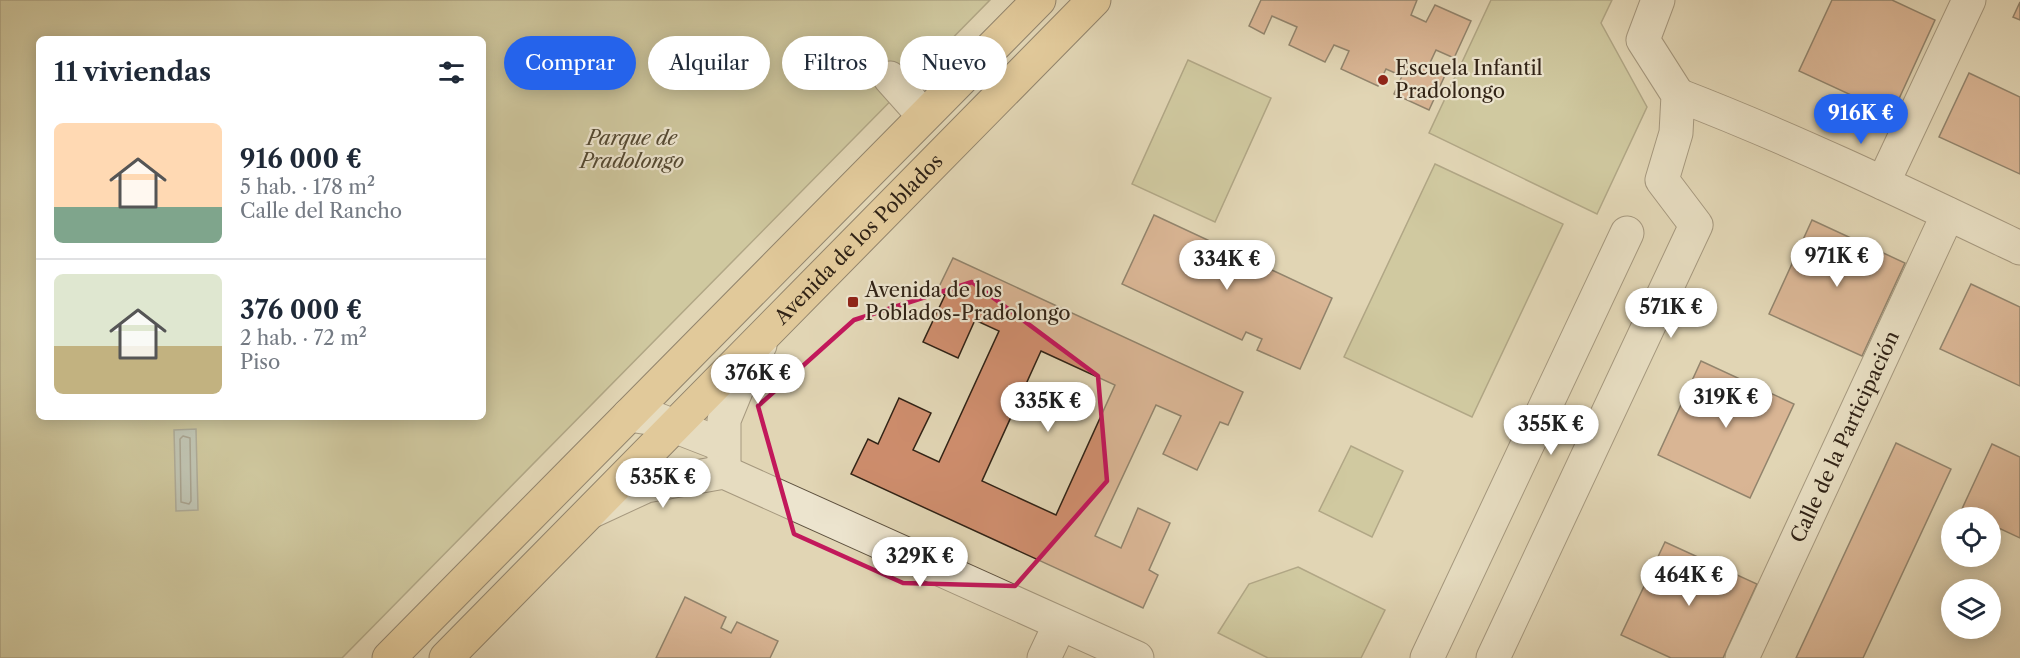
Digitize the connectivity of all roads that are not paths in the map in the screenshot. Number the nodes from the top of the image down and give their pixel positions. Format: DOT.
graph roads {
  1 [pos="1038,0"];
  2 [pos="1094,0"];
  3 [pos="1658,0"];
  4 [pos="1969,0"];
  5 [pos="891,78"];
  6 [pos="1678,95"];
  7 [pos="923,115"];
  8 [pos="1883,183"];
  9 [pos="1948,214"];
  10 [pos="1627,233"];
  11 [pos="2020,248"];
  12 [pos="769,332"];
  13 [pos="629,415"];
  14 [pos="675,425"];
  15 [pos="724,459"];
  16 [pos="592,511"];
  17 [pos="1060,624"];
  18 [pos="389,658"];
  19 [pos="446,658"];
  20 [pos="1044,658"];
  21 [pos="1137,658"];
  22 [pos="1427,658"];
  23 [pos="1493,658"];
  24 [pos="1742,658"];
  1 -- 7 [label="main road, Avenida de los Poblados"];
  2 -- 12 [label="main road, Avenida de los Poblados"];
  3 -- 6 [label="street"];
  4 -- 8 [label="street"];
  5 -- 7 [label="street"];
  6 -- 8 [label="street"];
  6 -- 23 [label="street"];
  7 -- 13 [label="main road, Avenida de los Poblados"];
  8 -- 9 [label="street"];
  9 -- 11 [label="street"];
  9 -- 24 [label="street, Calle de la Participación"];
  10 -- 22 [label="street"];
  12 -- 14 [label="main road, Avenida de los Poblados"];
  12 -- 15 [label="street"];
  13 -- 14 [label="street"];
  13 -- 18 [label="main road, Avenida de los Poblados"];
  14 -- 15 [label="street"];
  14 -- 16 [label="main road, Avenida de los Poblados"];
  15 -- 16 [label="street"];
  15 -- 17 [label="street"];
  16 -- 19 [label="main road, Avenida de los Poblados"];
  17 -- 20 [label="street"];
  17 -- 21 [label="street"];
}
